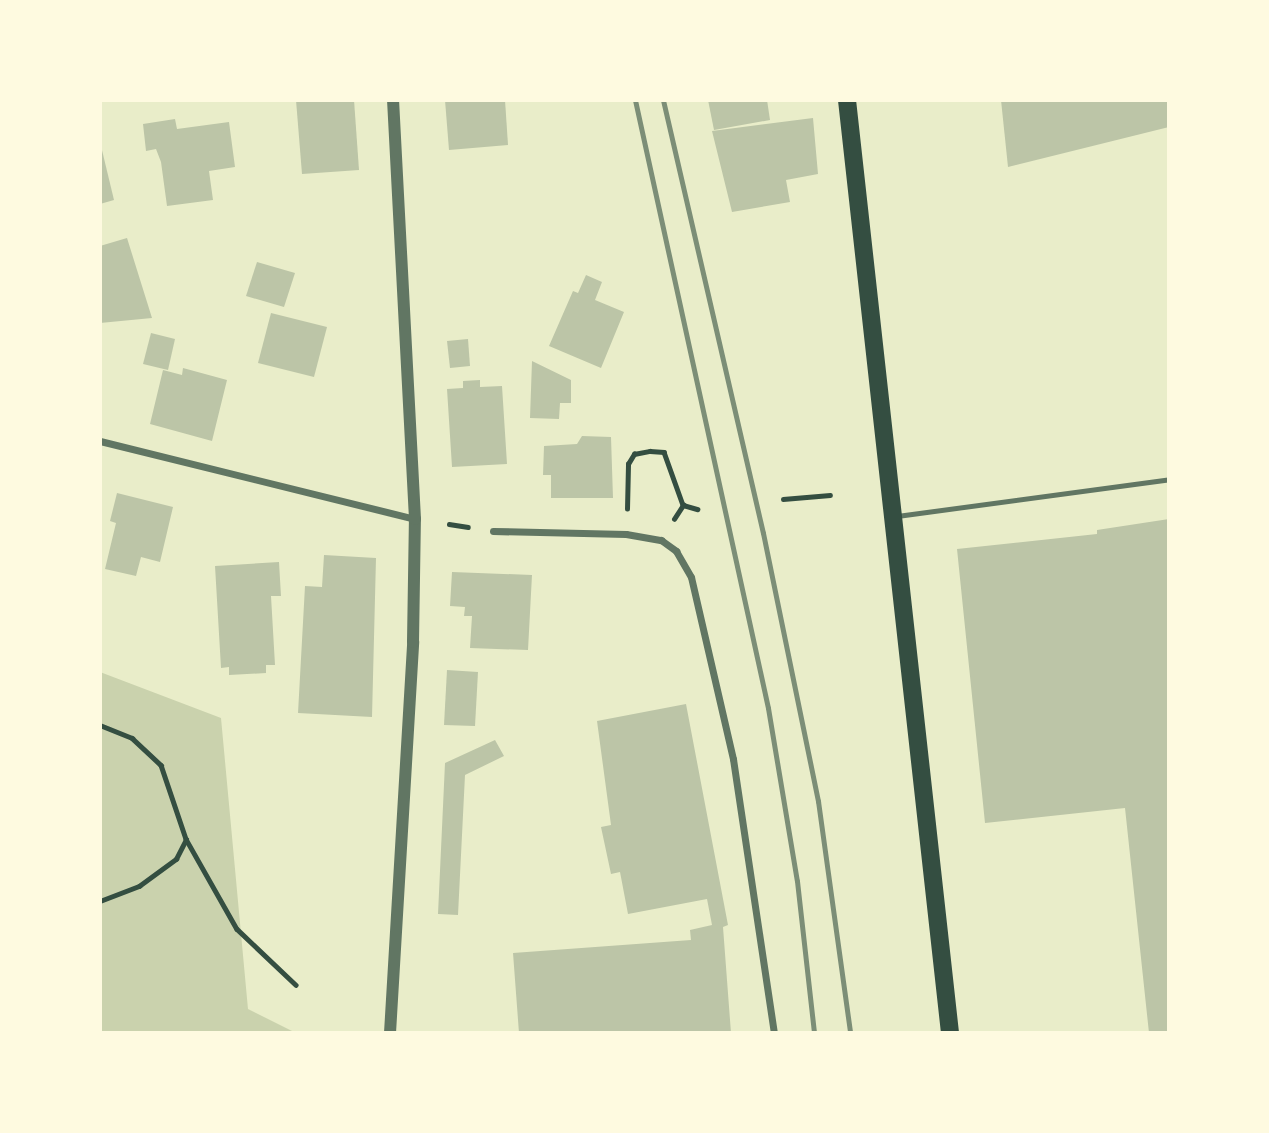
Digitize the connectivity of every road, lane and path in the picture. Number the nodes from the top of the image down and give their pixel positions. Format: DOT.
graph roads {
  1 [pos="393,100"];
  2 [pos="847,100"];
  3 [pos="100,440"];
  4 [pos="1169,479"];
  5 [pos="830,495"];
  6 [pos="783,499"];
  7 [pos="696,509"];
  8 [pos="897,516"];
  9 [pos="415,519"];
  10 [pos="493,531"];
  11 [pos="626,534"];
  12 [pos="100,725"];
  13 [pos="186,839"];
  14 [pos="100,901"];
  15 [pos="296,985"];
  16 [pos="390,1033"];
  17 [pos="774,1033"];
  18 [pos="950,1033"];
  1 -- 9 [label="street"];
  2 -- 8 [label="main road"];
  3 -- 9 [label="street"];
  4 -- 8 [label="lane"];
  5 -- 6 [label="path"];
  7 -- 11 [label="path"];
  8 -- 18 [label="main road"];
  9 -- 16 [label="street"];
  10 -- 11 [label="street"];
  11 -- 17 [label="street"];
  12 -- 13 [label="path"];
  13 -- 14 [label="path"];
  13 -- 15 [label="path"];
}
